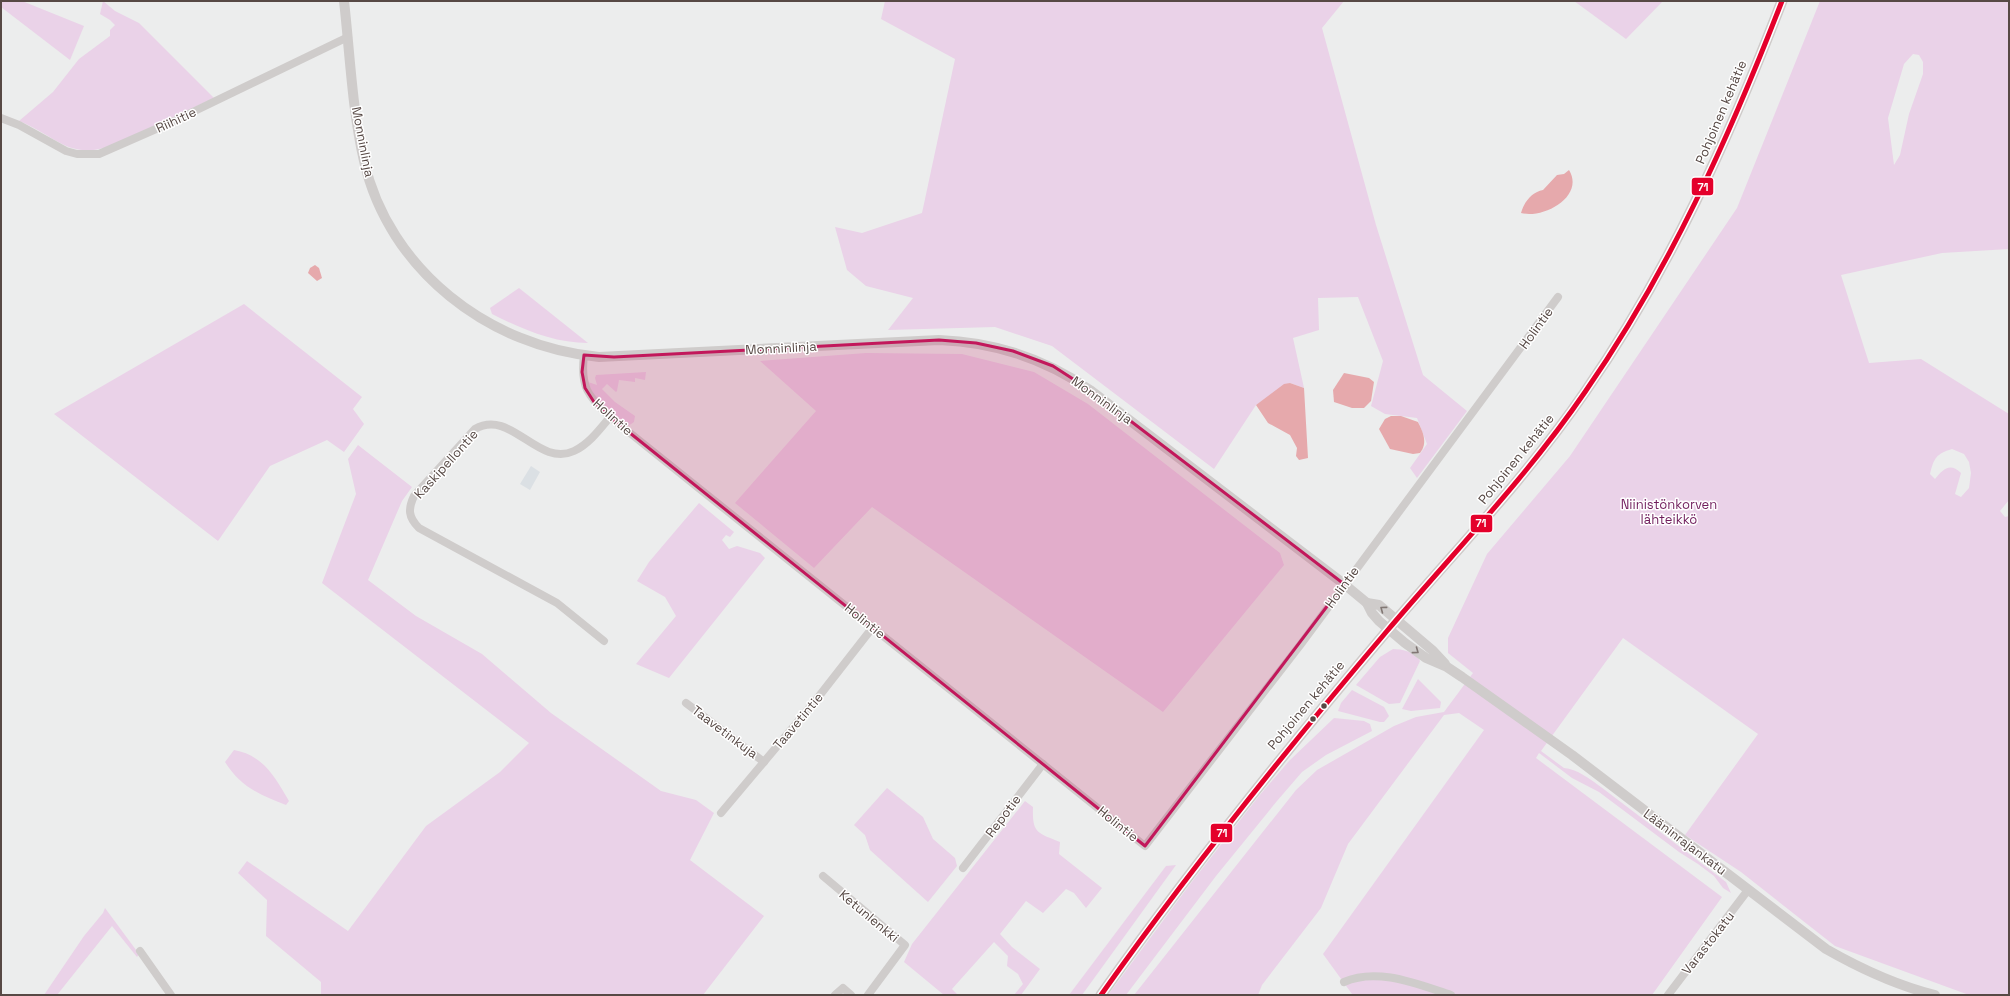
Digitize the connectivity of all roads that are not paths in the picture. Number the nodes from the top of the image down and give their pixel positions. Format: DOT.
graph roads {
  1 [pos="344,1"];
  2 [pos="1782,1"];
  3 [pos="348,37"];
  4 [pos="1,118"];
  5 [pos="1558,297"];
  6 [pos="584,355"];
  7 [pos="610,417"];
  8 [pos="1344,584"];
  9 [pos="1367,603"];
  10 [pos="1396,620"];
  11 [pos="873,627"];
  12 [pos="1388,629"];
  13 [pos="604,641"];
  14 [pos="1447,667"];
  15 [pos="686,703"];
  16 [pos="764,762"];
  17 [pos="1043,764"];
  18 [pos="721,813"];
  19 [pos="963,868"];
  20 [pos="823,876"];
  21 [pos="1748,890"];
  22 [pos="140,951"];
  23 [pos="1344,982"];
  24 [pos="170,995"];
  25 [pos="835,995"];
  26 [pos="851,995"];
  27 [pos="868,995"];
  28 [pos="1101,995"];
  29 [pos="1451,995"];
  30 [pos="1668,995"];
  31 [pos="1935,995"];
  1 -- 3 [label="street, Monninlinja"];
  2 -- 10 [label="main road, Pohjoinen kehätie"];
  3 -- 4 [label="street, Riihitie"];
  3 -- 6 [label="street, Monninlinja"];
  5 -- 8 [label="street, Holintie"];
  6 -- 7 [label="street, Holintie"];
  6 -- 8 [label="street, Monninlinja"];
  7 -- 11 [label="street, Holintie"];
  7 -- 13 [label="street, Kaskipellontie"];
  8 -- 9 [label="street, Monninlinja"];
  8 -- 17 [label="street, Holintie"];
  10 -- 9 [label="street, Monninlinja, one-way"];
  9 -- 12 [label="street, Monninlinja"];
  10 -- 12 [label="main road, Pohjoinen kehätie"];
  10 -- 14 [label="street, Lääninrajankatu"];
  11 -- 16 [label="street, Taavetintie"];
  11 -- 17 [label="street, Holintie"];
  12 -- 14 [label="street, Lääninrajankatu, one-way"];
  12 -- 28 [label="main road, Pohjoinen kehätie"];
  14 -- 21 [label="street, Lääninrajankatu"];
  15 -- 16 [label="street, Taavetinkuja"];
  16 -- 18 [label="street, Taavetintie"];
  17 -- 19 [label="street, Repotie"];
  20 -- 27 [label="street, Ketunlenkki"];
  21 -- 30 [label="street, Varastokatu"];
  21 -- 31 [label="street, Lääninrajankatu"];
  22 -- 24 [label="street"];
  23 -- 29 [label="street"];
  25 -- 26 [label="street"];
}
